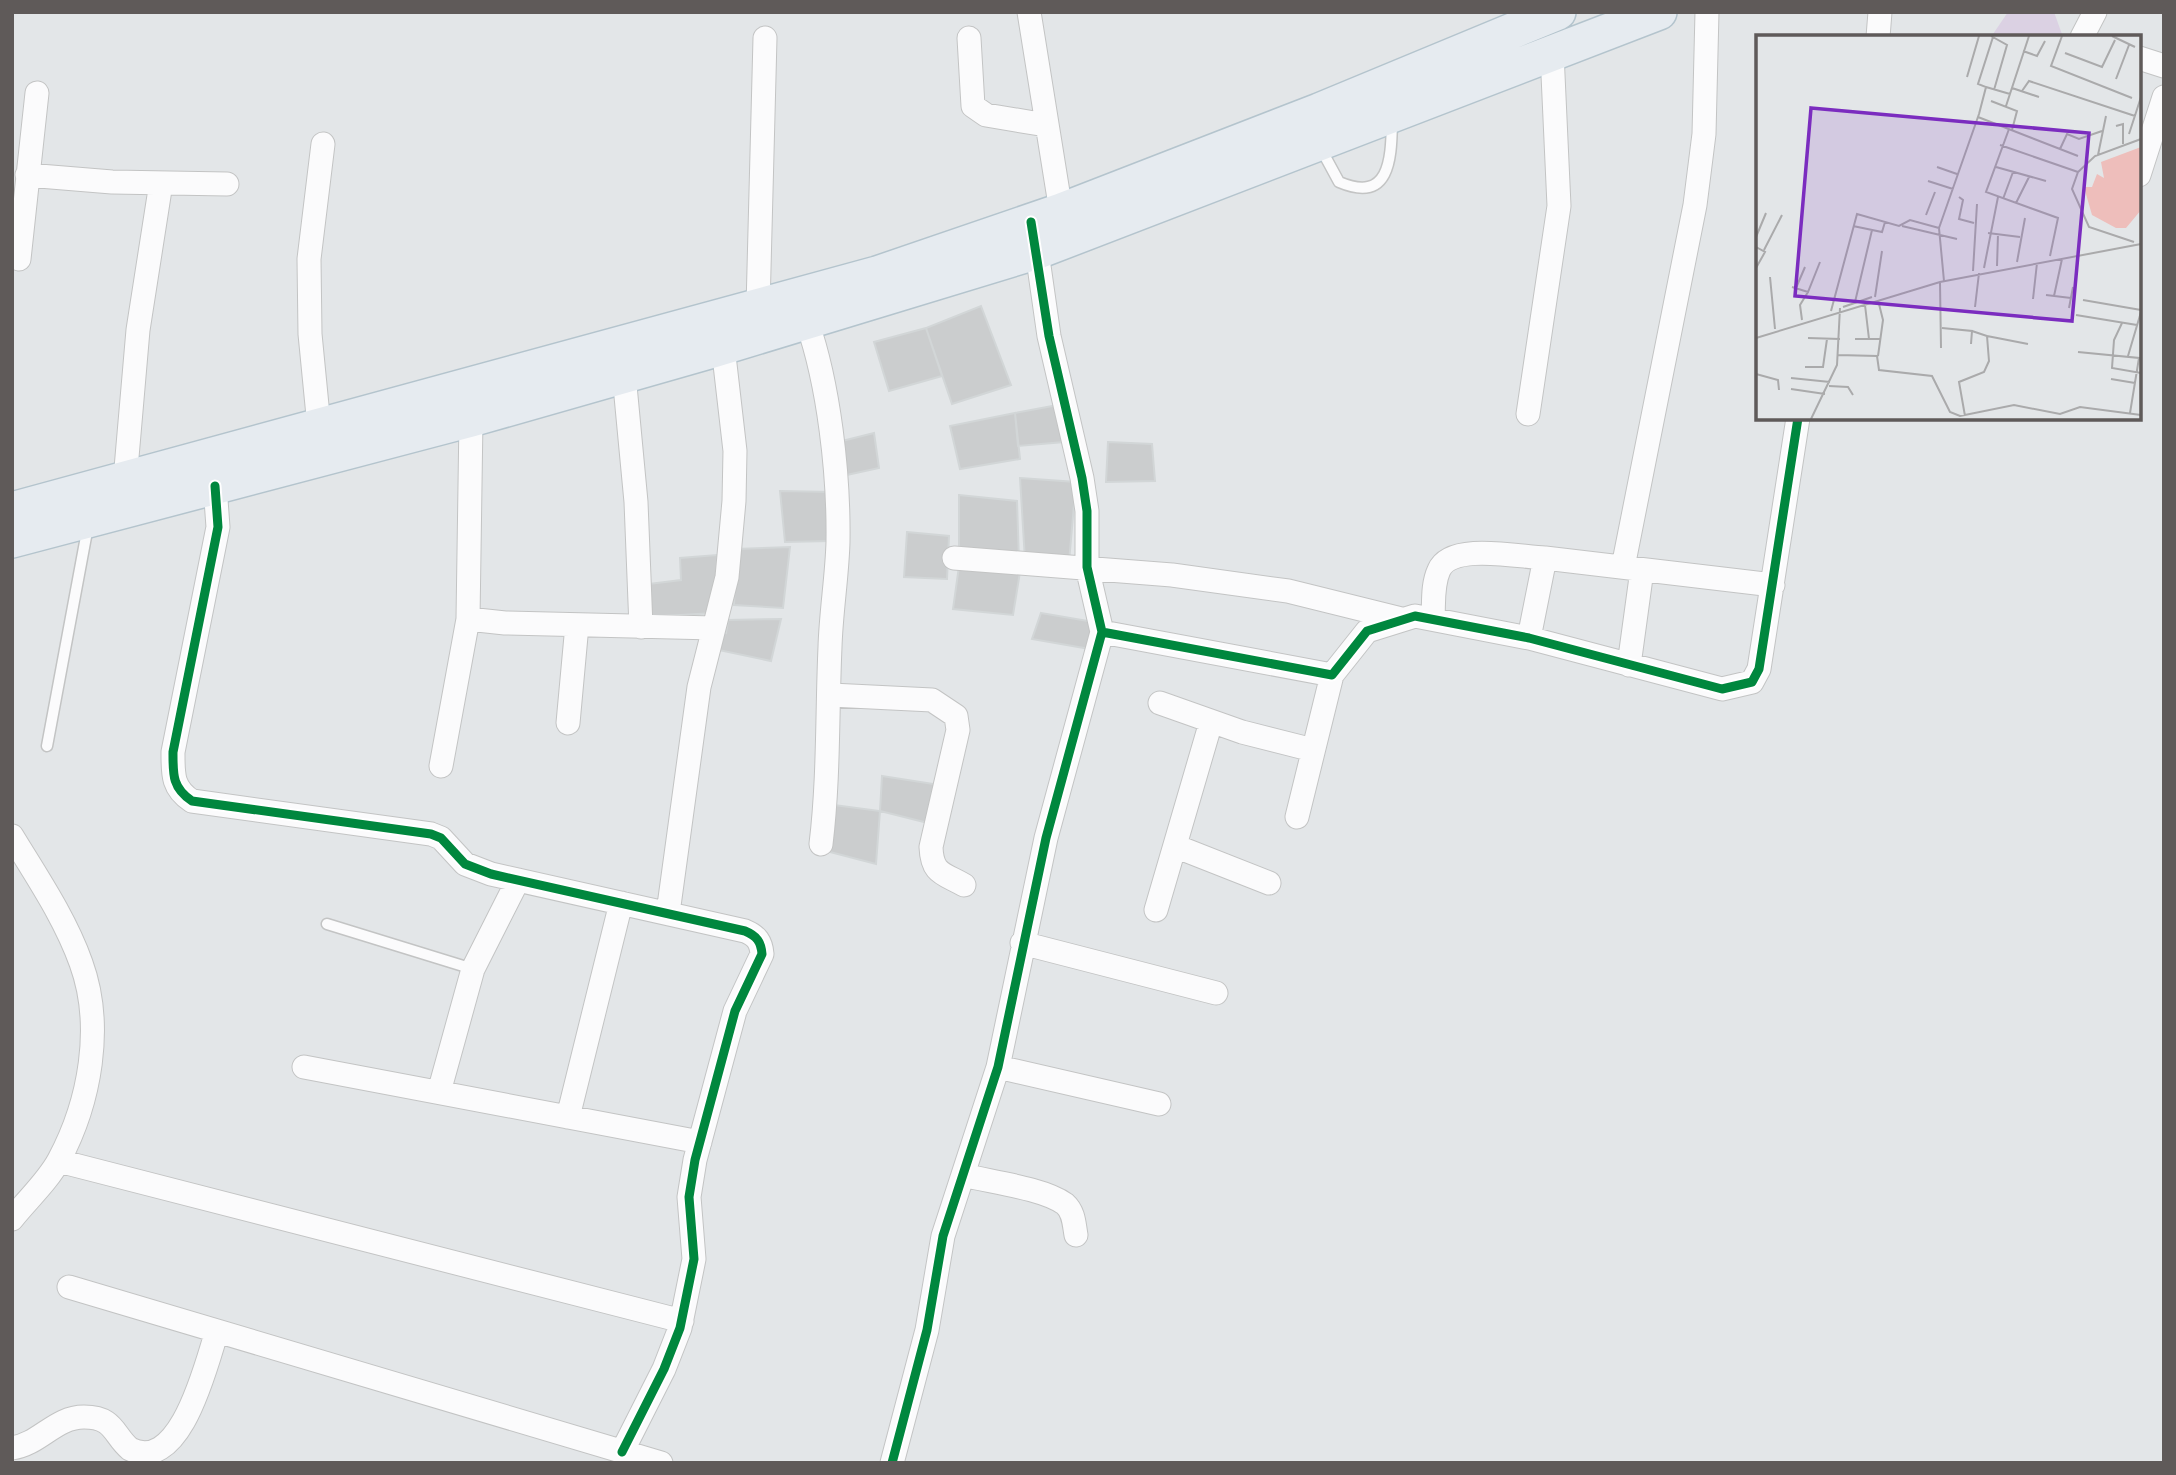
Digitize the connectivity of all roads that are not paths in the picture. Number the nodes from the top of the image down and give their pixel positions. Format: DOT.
graph roads {
  1 [pos="1029,12"];
  2 [pos="1558,12"];
  3 [pos="1659,12"];
  4 [pos="1707,12"];
  5 [pos="1880,12"];
  6 [pos="2095,12"];
  7 [pos="1521,19"];
  8 [pos="1878,35"];
  9 [pos="2083,35"];
  10 [pos="969,37"];
  11 [pos="765,38"];
  12 [pos="1552,53"];
  13 [pos="2141,59"];
  14 [pos="2164,66"];
  15 [pos="37,93"];
  16 [pos="2164,97"];
  17 [pos="1392,115"];
  18 [pos="1046,125"];
  19 [pos="323,144"];
  20 [pos="1319,144"];
  21 [pos="2141,169"];
  22 [pos="27,175"];
  23 [pos="160,183"];
  24 [pos="227,184"];
  25 [pos="1043,228"];
  26 [pos="19,259"];
  27 [pos="758,307"];
  28 [pos="807,322"];
  29 [pos="723,347"];
  30 [pos="624,375"];
  31 [pos="1528,414"];
  32 [pos="471,419"];
  33 [pos="1798,420"];
  34 [pos="319,426"];
  35 [pos="125,480"];
  36 [pos="215,486"];
  37 [pos="12,510"];
  38 [pos="89,520"];
  39 [pos="12,540"];
  40 [pos="954,558"];
  41 [pos="1545,558"];
  42 [pos="1087,567"];
  43 [pos="1633,568"];
  44 [pos="1773,585"];
  45 [pos="1433,618"];
  46 [pos="468,619"];
  47 [pos="1401,620"];
  48 [pos="577,625"];
  49 [pos="640,627"];
  50 [pos="714,628"];
  51 [pos="1102,632"];
  52 [pos="1529,638"];
  53 [pos="1629,665"];
  54 [pos="1332,675"];
  55 [pos="831,695"];
  56 [pos="1160,703"];
  57 [pos="1211,722"];
  58 [pos="568,723"];
  59 [pos="47,746"];
  60 [pos="1313,750"];
  61 [pos="441,766"];
  62 [pos="1297,817"];
  63 [pos="12,836"];
  64 [pos="821,844"];
  65 [pos="1175,846"];
  66 [pos="518,880"];
  67 [pos="1269,883"];
  68 [pos="964,885"];
  69 [pos="621,903"];
  70 [pos="1156,911"];
  71 [pos="668,914"];
  72 [pos="327,924"];
  73 [pos="1021,943"];
  74 [pos="473,969"];
  75 [pos="1216,993"];
  76 [pos="304,1067"];
  77 [pos="998,1067"];
  78 [pos="439,1092"];
  79 [pos="1159,1104"];
  80 [pos="568,1117"];
  81 [pos="700,1142"];
  82 [pos="59,1161"];
  83 [pos="963,1175"];
  84 [pos="12,1219"];
  85 [pos="1076,1235"];
  86 [pos="69,1287"];
  87 [pos="682,1321"];
  88 [pos="217,1331"];
  89 [pos="12,1448"];
  90 [pos="622,1452"];
  91 [pos="596,1455"];
  92 [pos="661,1463"];
  93 [pos="892,1463"];
  1 -- 18 [label="street"];
  2 -- 7 [label="main road"];
  3 -- 12 [label="main road"];
  4 -- 43 [label="street"];
  5 -- 8 [label="street"];
  6 -- 9 [label="street"];
  7 -- 25 [label="main road"];
  10 -- 18 [label="street"];
  11 -- 27 [label="street"];
  12 -- 17 [label="main road"];
  12 -- 31 [label="street"];
  13 -- 14 [label="street"];
  15 -- 22 [label="street"];
  16 -- 21 [label="street"];
  17 -- 20 [label="main road"];
  17 -- 20 [label="lane"];
  18 -- 25 [label="street"];
  19 -- 34 [label="street"];
  20 -- 25 [label="main road"];
  22 -- 23 [label="street"];
  22 -- 26 [label="street"];
  23 -- 24 [label="street"];
  23 -- 35 [label="street"];
  25 -- 27 [label="main road"];
  25 -- 28 [label="main road"];
  25 -- 42 [label="street"];
  27 -- 34 [label="main road"];
  28 -- 29 [label="main road"];
  28 -- 55 [label="street"];
  29 -- 30 [label="main road"];
  29 -- 50 [label="street"];
  30 -- 32 [label="main road"];
  30 -- 49 [label="street"];
  32 -- 36 [label="main road"];
  32 -- 46 [label="street"];
  33 -- 44 [label="street"];
  34 -- 35 [label="main road"];
  35 -- 37 [label="main road"];
  36 -- 38 [label="main road"];
  36 -- 66 [label="street"];
  38 -- 39 [label="main road"];
  38 -- 59 [label="lane"];
  40 -- 42 [label="street"];
  41 -- 43 [label="street"];
  41 -- 45 [label="street"];
  41 -- 52 [label="street"];
  42 -- 47 [label="street"];
  42 -- 51 [label="street"];
  43 -- 44 [label="street"];
  43 -- 53 [label="street"];
  44 -- 53 [label="street"];
  45 -- 47 [label="street"];
  45 -- 52 [label="street"];
  46 -- 48 [label="street"];
  46 -- 61 [label="street"];
  47 -- 54 [label="street"];
  48 -- 49 [label="street"];
  48 -- 58 [label="street"];
  49 -- 50 [label="street"];
  50 -- 71 [label="street"];
  51 -- 54 [label="street"];
  51 -- 73 [label="street"];
  52 -- 53 [label="street"];
  54 -- 60 [label="street"];
  55 -- 64 [label="street"];
  55 -- 68 [label="street"];
  56 -- 57 [label="street"];
  57 -- 60 [label="street"];
  57 -- 65 [label="street"];
  60 -- 62 [label="street"];
  63 -- 82 [label="street"];
  65 -- 67 [label="street"];
  65 -- 70 [label="street"];
  66 -- 69 [label="street"];
  66 -- 74 [label="street"];
  69 -- 71 [label="street"];
  69 -- 80 [label="street"];
  71 -- 81 [label="street"];
  72 -- 74 [label="lane"];
  73 -- 75 [label="street"];
  73 -- 77 [label="street"];
  74 -- 78 [label="street"];
  76 -- 78 [label="street"];
  77 -- 79 [label="street"];
  77 -- 83 [label="street"];
  78 -- 80 [label="street"];
  80 -- 81 [label="street"];
  81 -- 87 [label="street"];
  82 -- 84 [label="street"];
  82 -- 87 [label="street"];
  83 -- 85 [label="street"];
  83 -- 93 [label="street"];
  86 -- 88 [label="street"];
  87 -- 90 [label="street"];
  88 -- 89 [label="street"];
  88 -- 91 [label="street"];
  90 -- 91 [label="street"];
  90 -- 92 [label="street"];
}
